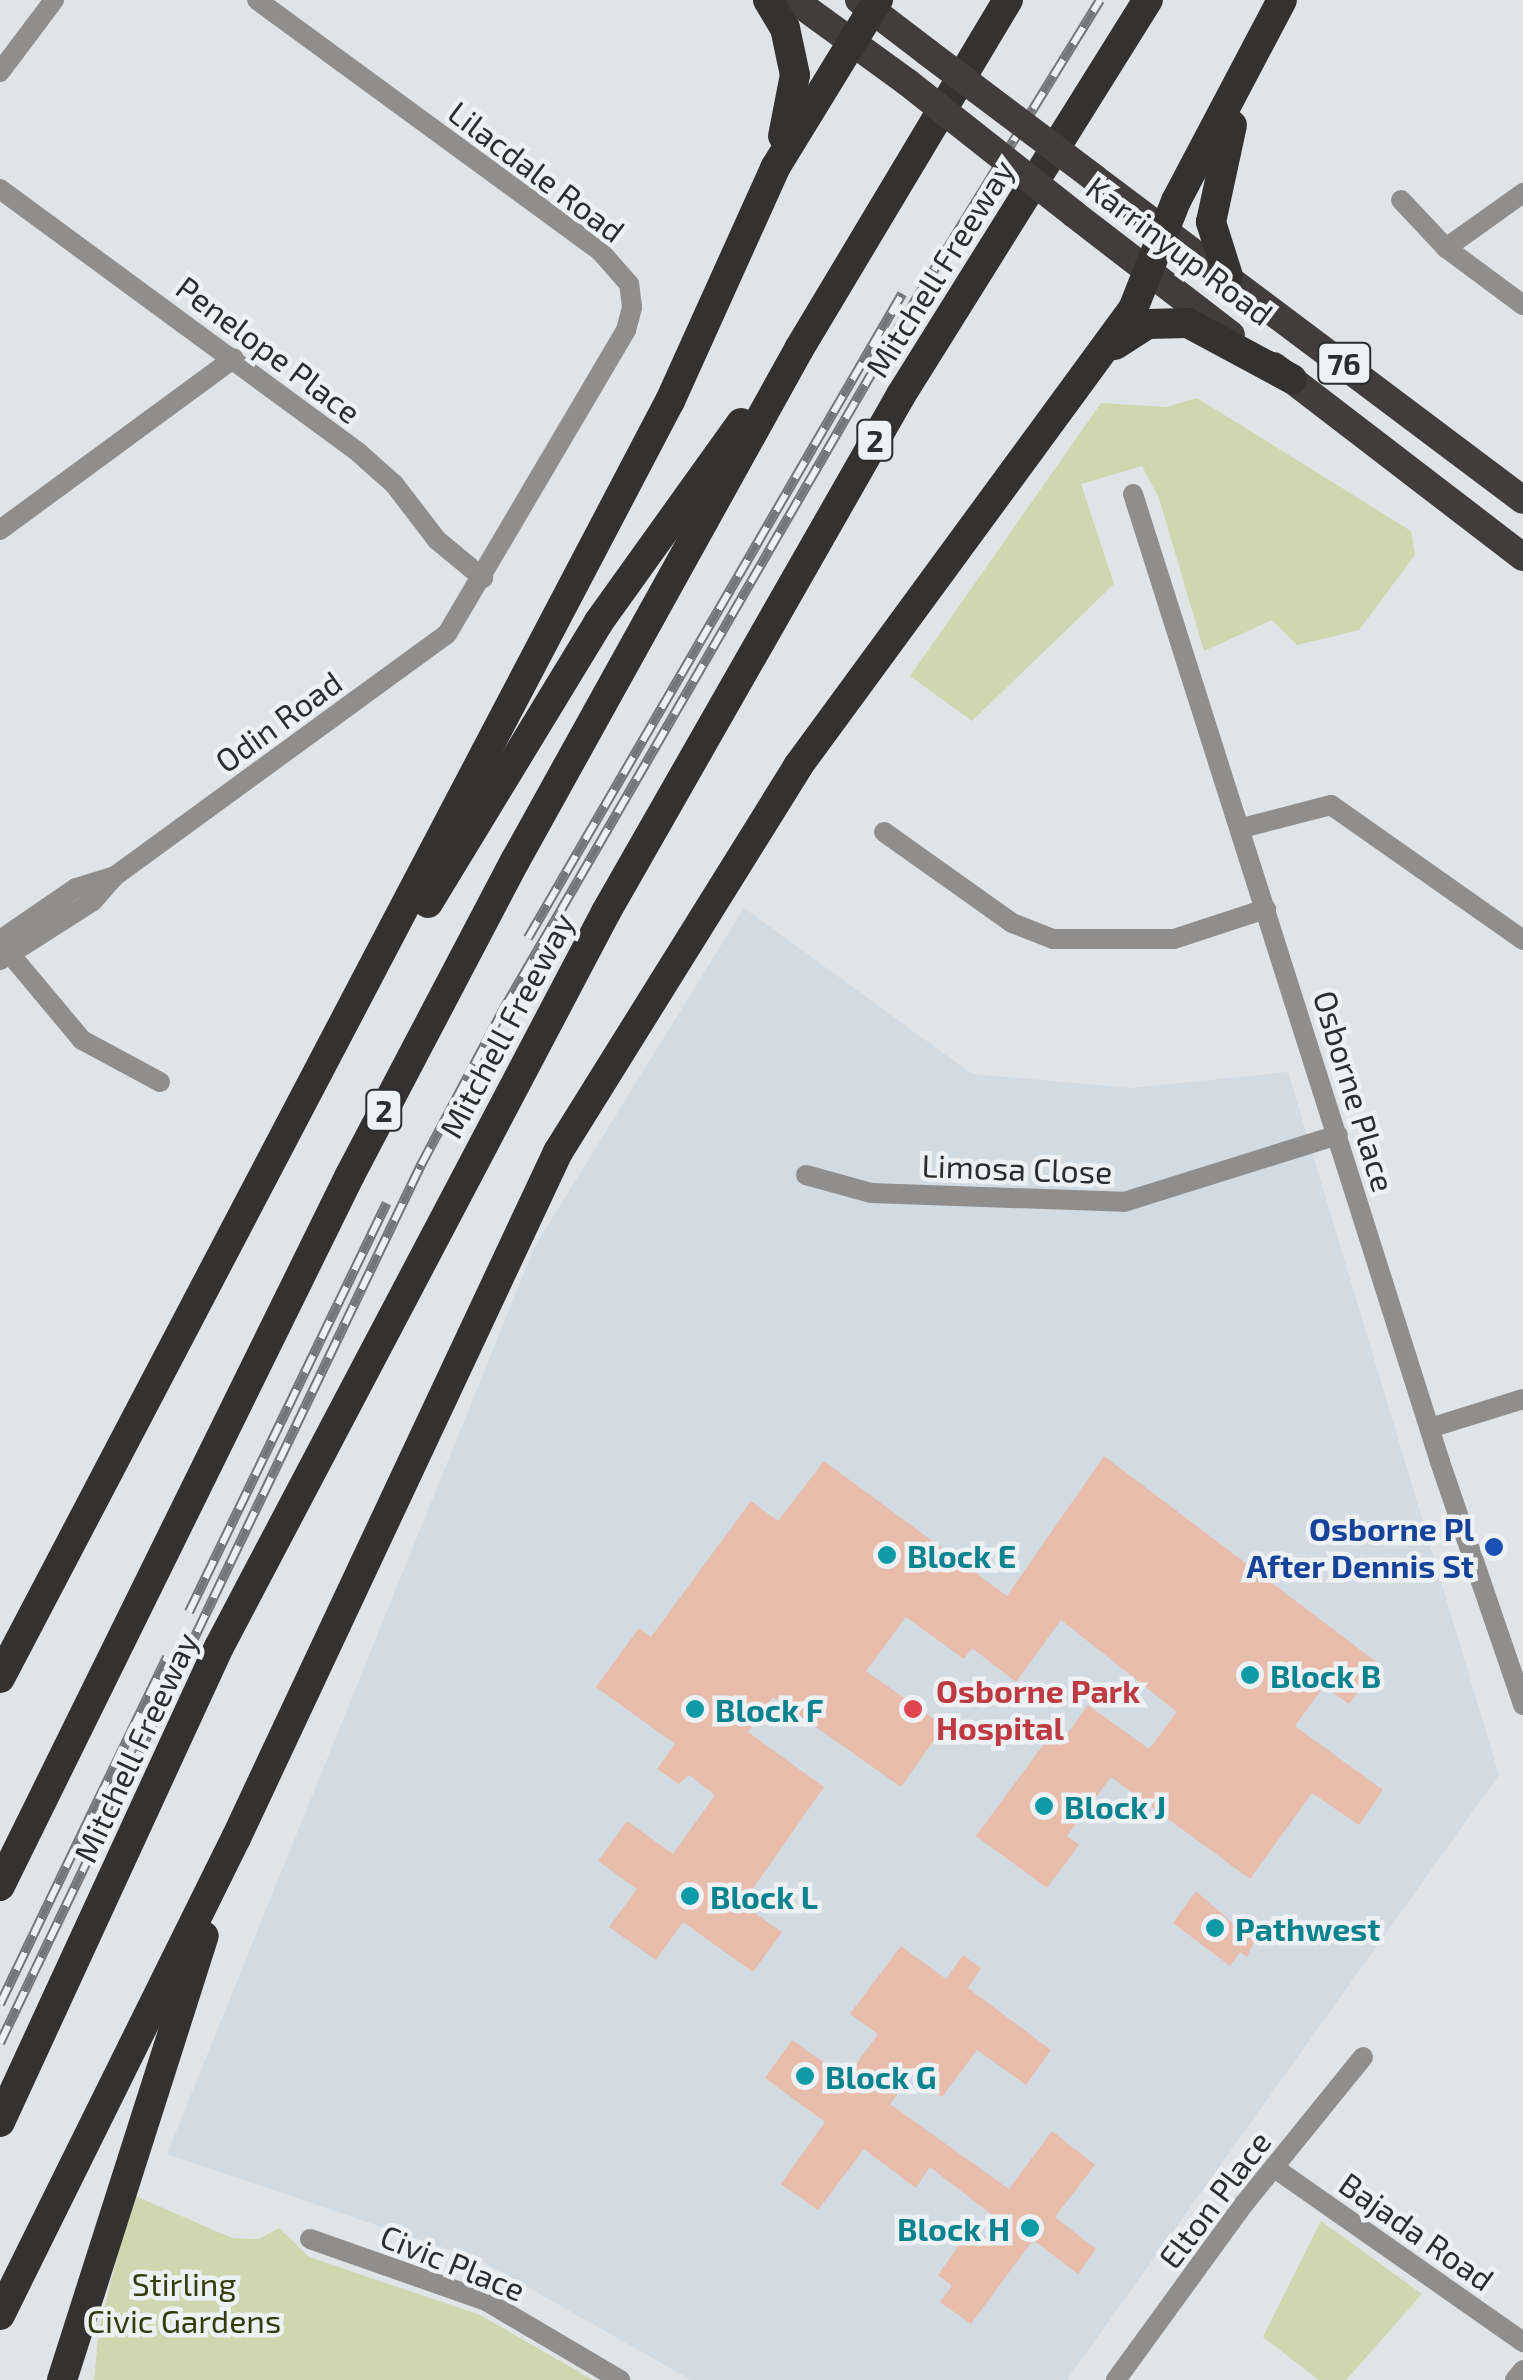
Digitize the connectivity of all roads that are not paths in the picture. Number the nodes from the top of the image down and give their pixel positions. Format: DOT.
graph roads {
  1 [pos="54,0"];
  2 [pos="257,0"];
  3 [pos="768,0"];
  4 [pos="794,0"];
  5 [pos="1008,0"];
  6 [pos="1148,0"];
  7 [pos="1282,0"];
  8 [pos="870,3"];
  9 [pos="850,40"];
  10 [pos="1252,60"];
  11 [pos="0,72"];
  12 [pos="775,168"];
  13 [pos="0,189"];
  14 [pos="1523,194"];
  15 [pos="1401,200"];
  16 [pos="1163,229"];
  17 [pos="1446,248"];
  18 [pos="1149,274"];
  19 [pos="1228,276"];
  20 [pos="1523,305"];
  21 [pos="799,349"];
  22 [pos="234,358"];
  23 [pos="1097,360"];
  24 [pos="1292,379"];
  25 [pos="1134,494"];
  26 [pos="1523,500"];
  27 [pos="0,530"];
  28 [pos="1523,557"];
  29 [pos="483,578"];
  30 [pos="468,606"];
  31 [pos="1242,828"];
  32 [pos="884,832"];
  33 [pos="1266,909"];
  34 [pos="1523,940"];
  35 [pos="3,950"];
  36 [pos="160,1082"];
  37 [pos="1338,1135"];
  38 [pos="278,1150"];
  39 [pos="806,1175"];
  40 [pos="1523,1399"];
  41 [pos="1430,1428"];
  42 [pos="0,1678"];
  43 [pos="1523,1705"];
  44 [pos="236,1838"];
  45 [pos="0,1886"];
  46 [pos="1363,2058"];
  47 [pos="0,2122"];
  48 [pos="1276,2169"];
  49 [pos="310,2239"];
  50 [pos="0,2315"];
  51 [pos="1523,2342"];
  52 [pos="1523,2370"];
  53 [pos="62,2380"];
  54 [pos="620,2380"];
  55 [pos="1116,2380"];
  56 [pos="1516,2380"];
  1 -- 11 [label="street"];
  2 -- 29 [label="street, Lilacdale Road"];
  3 -- 12 [label="highway"];
  4 -- 9 [label="highway, Karrinyup Road / 76"];
  5 -- 21 [label="highway, Mitchell Freeway / 2"];
  6 -- 47 [label="highway, Mitchell Freeway / 2"];
  7 -- 10 [label="highway"];
  8 -- 9 [label="highway"];
  8 -- 16 [label="highway, Karrinyup Road / 76, bridge"];
  9 -- 12 [label="highway"];
  9 -- 18 [label="highway, Karrinyup Road / 76, bridge"];
  10 -- 16 [label="highway"];
  10 -- 19 [label="highway"];
  12 -- 38 [label="highway"];
  13 -- 22 [label="street, Penelope Place"];
  14 -- 17 [label="street"];
  15 -- 17 [label="street"];
  16 -- 18 [label="highway"];
  16 -- 19 [label="highway, Karrinyup Road / 76"];
  17 -- 20 [label="street"];
  18 -- 23 [label="highway"];
  18 -- 24 [label="highway, Karrinyup Road / 76"];
  19 -- 26 [label="highway, Karrinyup Road / 76"];
  21 -- 38 [label="highway"];
  21 -- 45 [label="highway, Mitchell Freeway / 2"];
  22 -- 27 [label="street"];
  22 -- 29 [label="street, Penelope Place"];
  23 -- 24 [label="highway"];
  23 -- 44 [label="highway"];
  24 -- 28 [label="highway, Karrinyup Road / 76"];
  25 -- 31 [label="street, Osborne Place"];
  29 -- 30 [label="street, Lilacdale Road"];
  30 -- 35 [label="street, Odin Road"];
  31 -- 33 [label="street, Osborne Place"];
  31 -- 34 [label="street"];
  32 -- 33 [label="street"];
  33 -- 37 [label="street, Osborne Place"];
  35 -- 36 [label="street"];
  37 -- 39 [label="street, Limosa Close"];
  37 -- 41 [label="street, Osborne Place"];
  38 -- 42 [label="highway"];
  40 -- 41 [label="street"];
  41 -- 43 [label="street, Osborne Place"];
  44 -- 50 [label="highway"];
  44 -- 53 [label="highway"];
  46 -- 48 [label="street, Elton Place"];
  48 -- 51 [label="street, Bajada Road"];
  48 -- 55 [label="street, Elton Place"];
  49 -- 54 [label="street, Civic Place"];
  52 -- 56 [label="street"];
}
